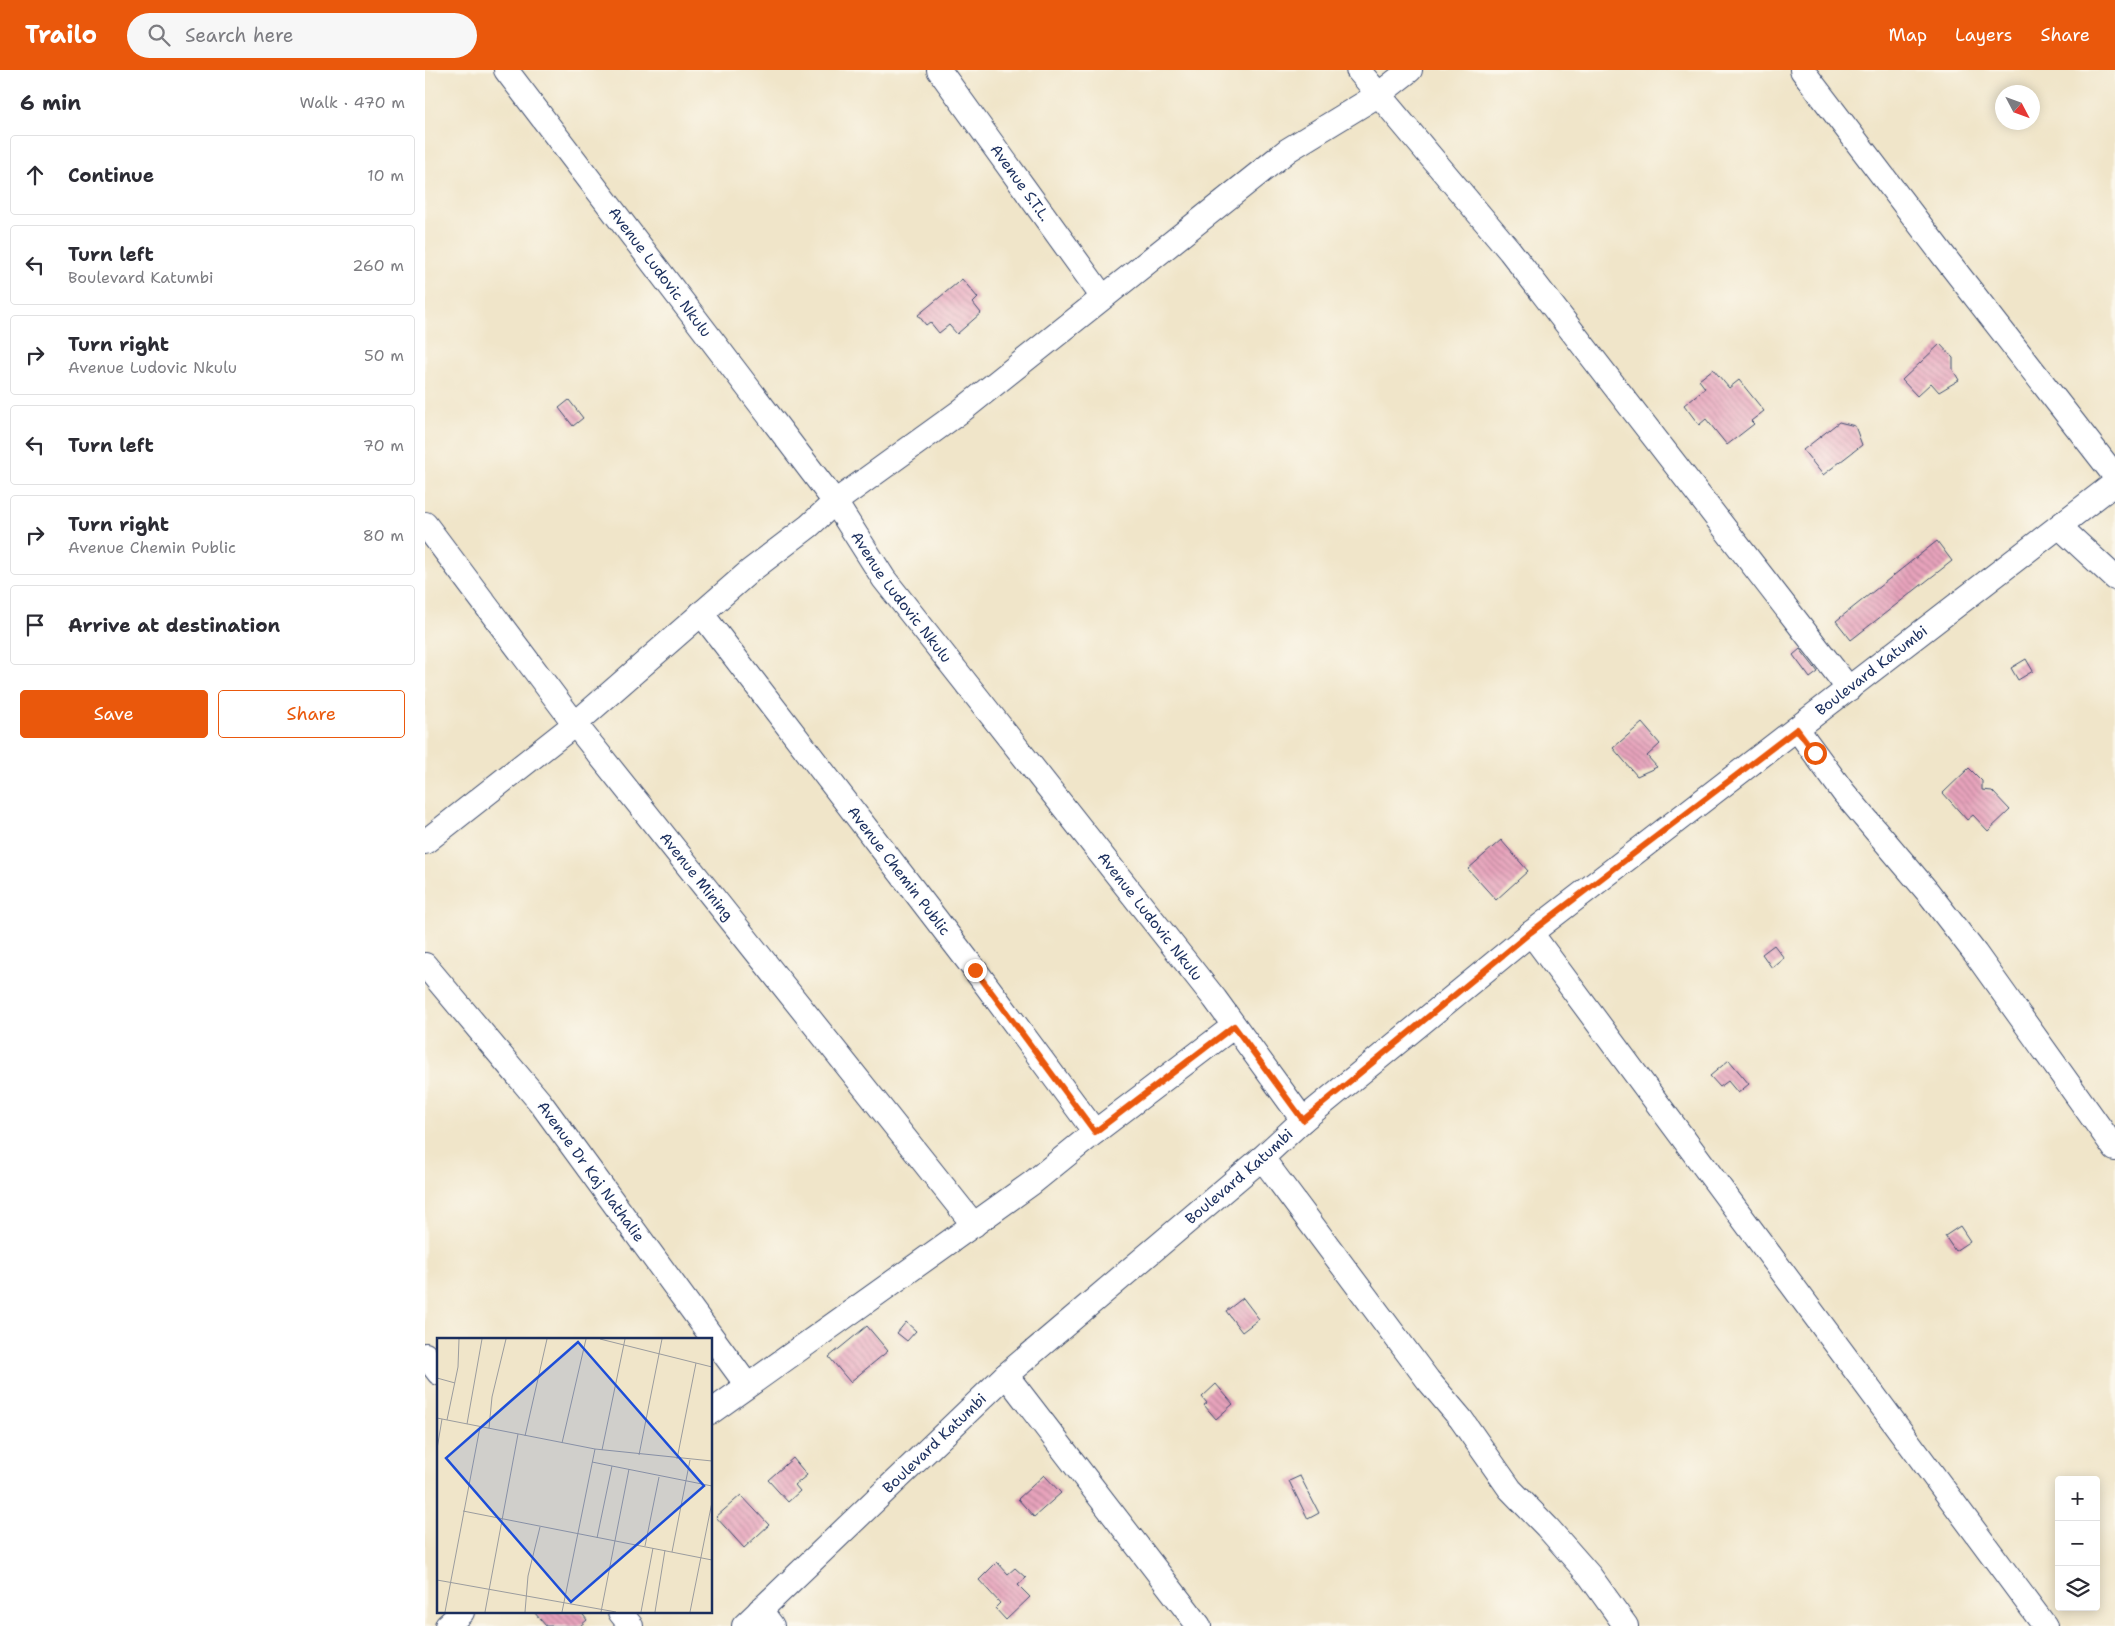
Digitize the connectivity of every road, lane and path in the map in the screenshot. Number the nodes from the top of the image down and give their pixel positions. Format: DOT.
graph roads {
  1 [pos="505,70"];
  2 [pos="939,70"];
  3 [pos="1359,70"];
  4 [pos="1411,70"];
  5 [pos="1802,70"];
  6 [pos="1378,95"];
  7 [pos="1102,296"];
  8 [pos="2115,476"];
  9 [pos="2115,483"];
  10 [pos="835,502"];
  11 [pos="425,524"];
  12 [pos="2060,527"];
  13 [pos="2115,578"];
  14 [pos="701,613"];
  15 [pos="1849,688"];
  16 [pos="575,724"];
  17 [pos="1797,729"];
  18 [pos="425,842"];
  19 [pos="1531,932"];
  20 [pos="425,965"];
  21 [pos="1234,1026"];
  22 [pos="1303,1120"];
  23 [pos="1095,1132"];
  24 [pos="2115,1149"];
  25 [pos="1262,1158"];
  26 [pos="974,1225"];
  27 [pos="713,1338"];
  28 [pos="713,1339"];
  29 [pos="425,1356"];
  30 [pos="437,1371"];
  31 [pos="1006,1375"];
  32 [pos="747,1385"];
  33 [pos="713,1410"];
  34 [pos="460,1614"];
  35 [pos="622,1614"];
  36 [pos="759,1621"];
  37 [pos="447,1626"];
  38 [pos="631,1626"];
  39 [pos="1199,1626"];
  40 [pos="1626,1626"];
  41 [pos="2045,1626"];
  1 -- 10 [label="street, Avenue Ludovic Nkulu"];
  2 -- 7 [label="street, Avenue S.T.L."];
  3 -- 6 [label="street"];
  4 -- 6 [label="street"];
  5 -- 8 [label="street"];
  6 -- 7 [label="street"];
  6 -- 15 [label="street"];
  7 -- 10 [label="street"];
  9 -- 12 [label="street, Boulevard Katumbi"];
  10 -- 14 [label="street"];
  10 -- 21 [label="street, Avenue Ludovic Nkulu"];
  11 -- 16 [label="street, Avenue Mining"];
  12 -- 13 [label="street"];
  12 -- 15 [label="street, Boulevard Katumbi"];
  14 -- 16 [label="street"];
  14 -- 23 [label="street, Avenue Chemin Public"];
  15 -- 17 [label="street, Boulevard Katumbi"];
  16 -- 18 [label="street"];
  16 -- 26 [label="street, Avenue Mining"];
  17 -- 19 [label="street, Boulevard Katumbi"];
  17 -- 24 [label="street"];
  19 -- 22 [label="street, Boulevard Katumbi"];
  19 -- 41 [label="street"];
  20 -- 27 [label="street, Avenue Dr Kaj Nathalie"];
  21 -- 22 [label="street, Avenue Ludovic Nkulu"];
  21 -- 23 [label="street"];
  22 -- 25 [label="street, Boulevard Katumbi"];
  23 -- 26 [label="street"];
  25 -- 31 [label="street, Boulevard Katumbi"];
  25 -- 40 [label="street"];
  26 -- 32 [label="street"];
  28 -- 32 [label="street, Avenue Dr Kaj Nathalie"];
  29 -- 30 [label="street"];
  31 -- 36 [label="street, Boulevard Katumbi"];
  31 -- 39 [label="street"];
  32 -- 33 [label="street"];
  34 -- 37 [label="street"];
  35 -- 38 [label="street"];
}
